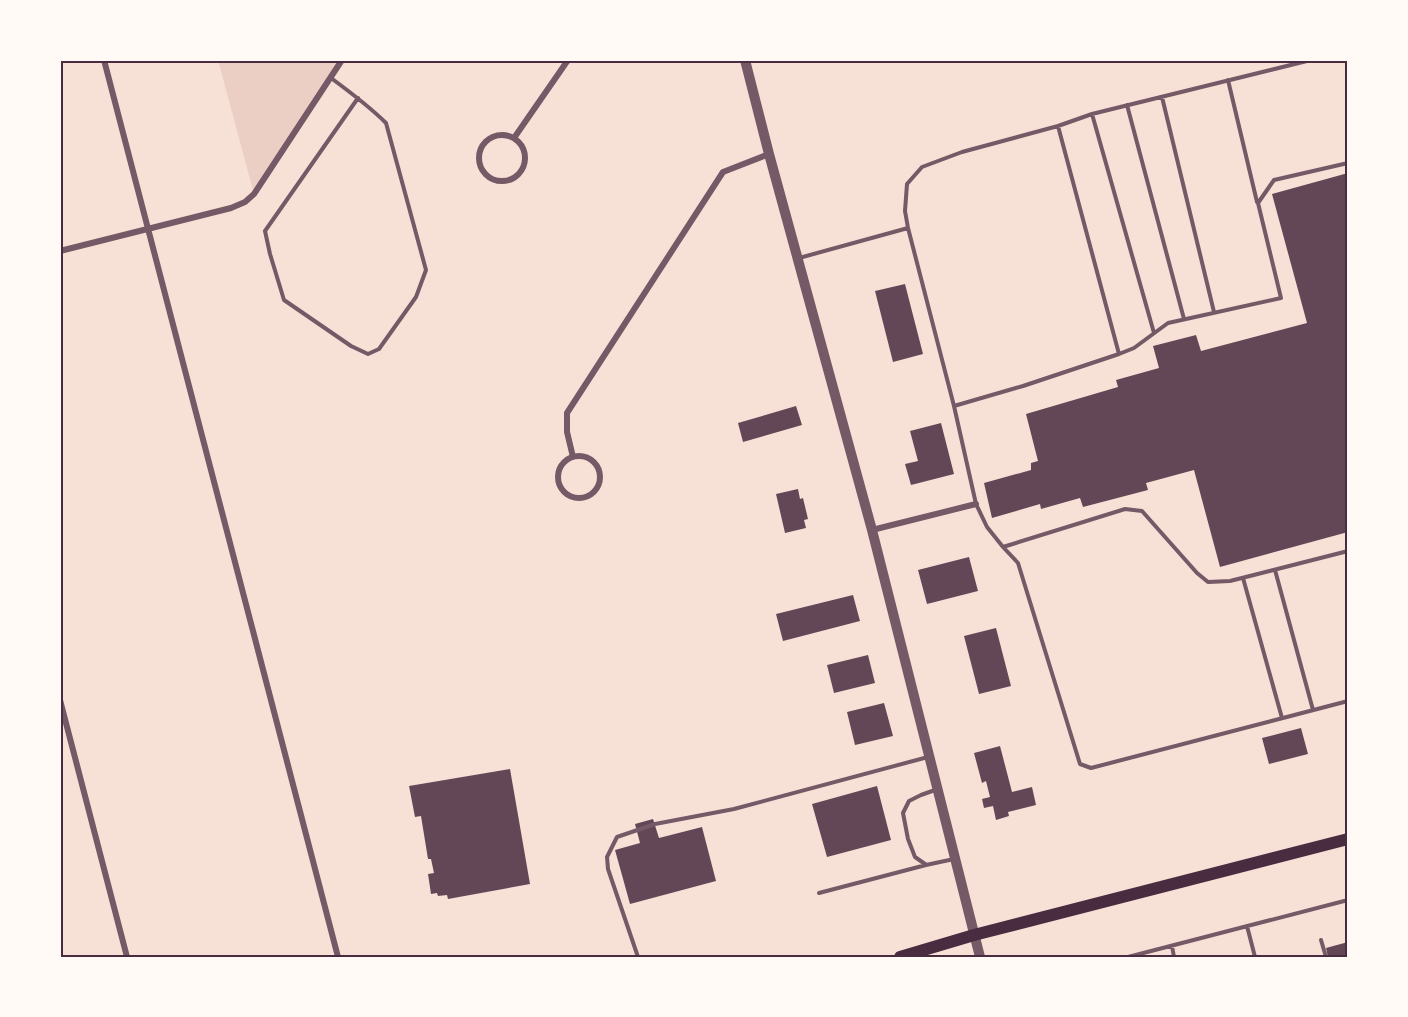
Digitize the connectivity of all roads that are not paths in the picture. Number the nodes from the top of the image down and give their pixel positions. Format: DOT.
graph roads {
  1 [pos="104,60"];
  2 [pos="342,60"];
  3 [pos="568,60"];
  4 [pos="745,60"];
  5 [pos="1311,60"];
  6 [pos="330,78"];
  7 [pos="1228,80"];
  8 [pos="1162,97"];
  9 [pos="358,98"];
  10 [pos="1127,105"];
  11 [pos="1092,114"];
  12 [pos="1058,126"];
  13 [pos="514,138"];
  14 [pos="769,154"];
  15 [pos="1348,163"];
  16 [pos="1258,203"];
  17 [pos="148,228"];
  18 [pos="908,228"];
  19 [pos="60,252"];
  20 [pos="797,259"];
  21 [pos="1214,312"];
  22 [pos="1184,319"];
  23 [pos="1154,333"];
  24 [pos="1119,354"];
  25 [pos="954,406"];
  26 [pos="573,457"];
  27 [pos="976,504"];
  28 [pos="872,530"];
  29 [pos="1003,547"];
  30 [pos="1348,551"];
  31 [pos="1275,570"];
  32 [pos="1243,578"];
  33 [pos="60,700"];
  34 [pos="1348,701"];
  35 [pos="1313,710"];
  36 [pos="1282,718"];
  37 [pos="929,757"];
  38 [pos="937,789"];
  39 [pos="1348,839"];
  40 [pos="955,859"];
  41 [pos="926,865"];
  42 [pos="819,893"];
  43 [pos="1348,900"];
  44 [pos="1247,926"];
  45 [pos="975,935"];
  46 [pos="1322,940"];
  47 [pos="1172,946"];
  48 [pos="127,957"];
  49 [pos="338,957"];
  50 [pos="638,957"];
  51 [pos="900,957"];
  52 [pos="980,957"];
  53 [pos="1128,957"];
  54 [pos="1174,957"];
  55 [pos="1255,957"];
  56 [pos="1326,957"];
  1 -- 17 [label="street"];
  2 -- 6 [label="street"];
  3 -- 13 [label="street"];
  4 -- 14 [label="street"];
  5 -- 7 [label="lane"];
  6 -- 9 [label="lane"];
  6 -- 17 [label="street"];
  7 -- 8 [label="lane"];
  7 -- 16 [label="lane"];
  8 -- 10 [label="lane"];
  8 -- 21 [label="lane"];
  9 -- 9 [label="lane"];
  10 -- 11 [label="lane"];
  10 -- 22 [label="lane"];
  11 -- 12 [label="lane"];
  11 -- 23 [label="lane"];
  12 -- 18 [label="lane"];
  12 -- 24 [label="lane"];
  13 -- 13 [label="street"];
  14 -- 20 [label="street"];
  14 -- 26 [label="street"];
  15 -- 16 [label="lane"];
  16 -- 21 [label="lane"];
  17 -- 19 [label="street"];
  17 -- 49 [label="street"];
  18 -- 20 [label="lane"];
  18 -- 25 [label="lane"];
  20 -- 28 [label="street"];
  21 -- 22 [label="lane"];
  22 -- 23 [label="lane"];
  23 -- 24 [label="lane"];
  24 -- 25 [label="lane"];
  25 -- 27 [label="lane"];
  26 -- 26 [label="street"];
  27 -- 28 [label="street"];
  27 -- 29 [label="lane"];
  28 -- 37 [label="street"];
  29 -- 32 [label="lane"];
  29 -- 36 [label="lane"];
  30 -- 31 [label="lane"];
  31 -- 32 [label="lane"];
  31 -- 35 [label="lane"];
  32 -- 36 [label="lane"];
  33 -- 48 [label="street"];
  34 -- 35 [label="lane"];
  35 -- 36 [label="lane"];
  37 -- 38 [label="street"];
  37 -- 50 [label="lane"];
  38 -- 40 [label="street"];
  38 -- 41 [label="lane"];
  39 -- 45 [label="main road"];
  40 -- 41 [label="lane"];
  40 -- 45 [label="street"];
  41 -- 42 [label="lane"];
  43 -- 44 [label="lane"];
  44 -- 47 [label="lane"];
  44 -- 55 [label="lane"];
  45 -- 51 [label="main road"];
  45 -- 52 [label="street"];
  46 -- 56 [label="lane"];
  47 -- 53 [label="lane"];
  47 -- 54 [label="lane"];
}
